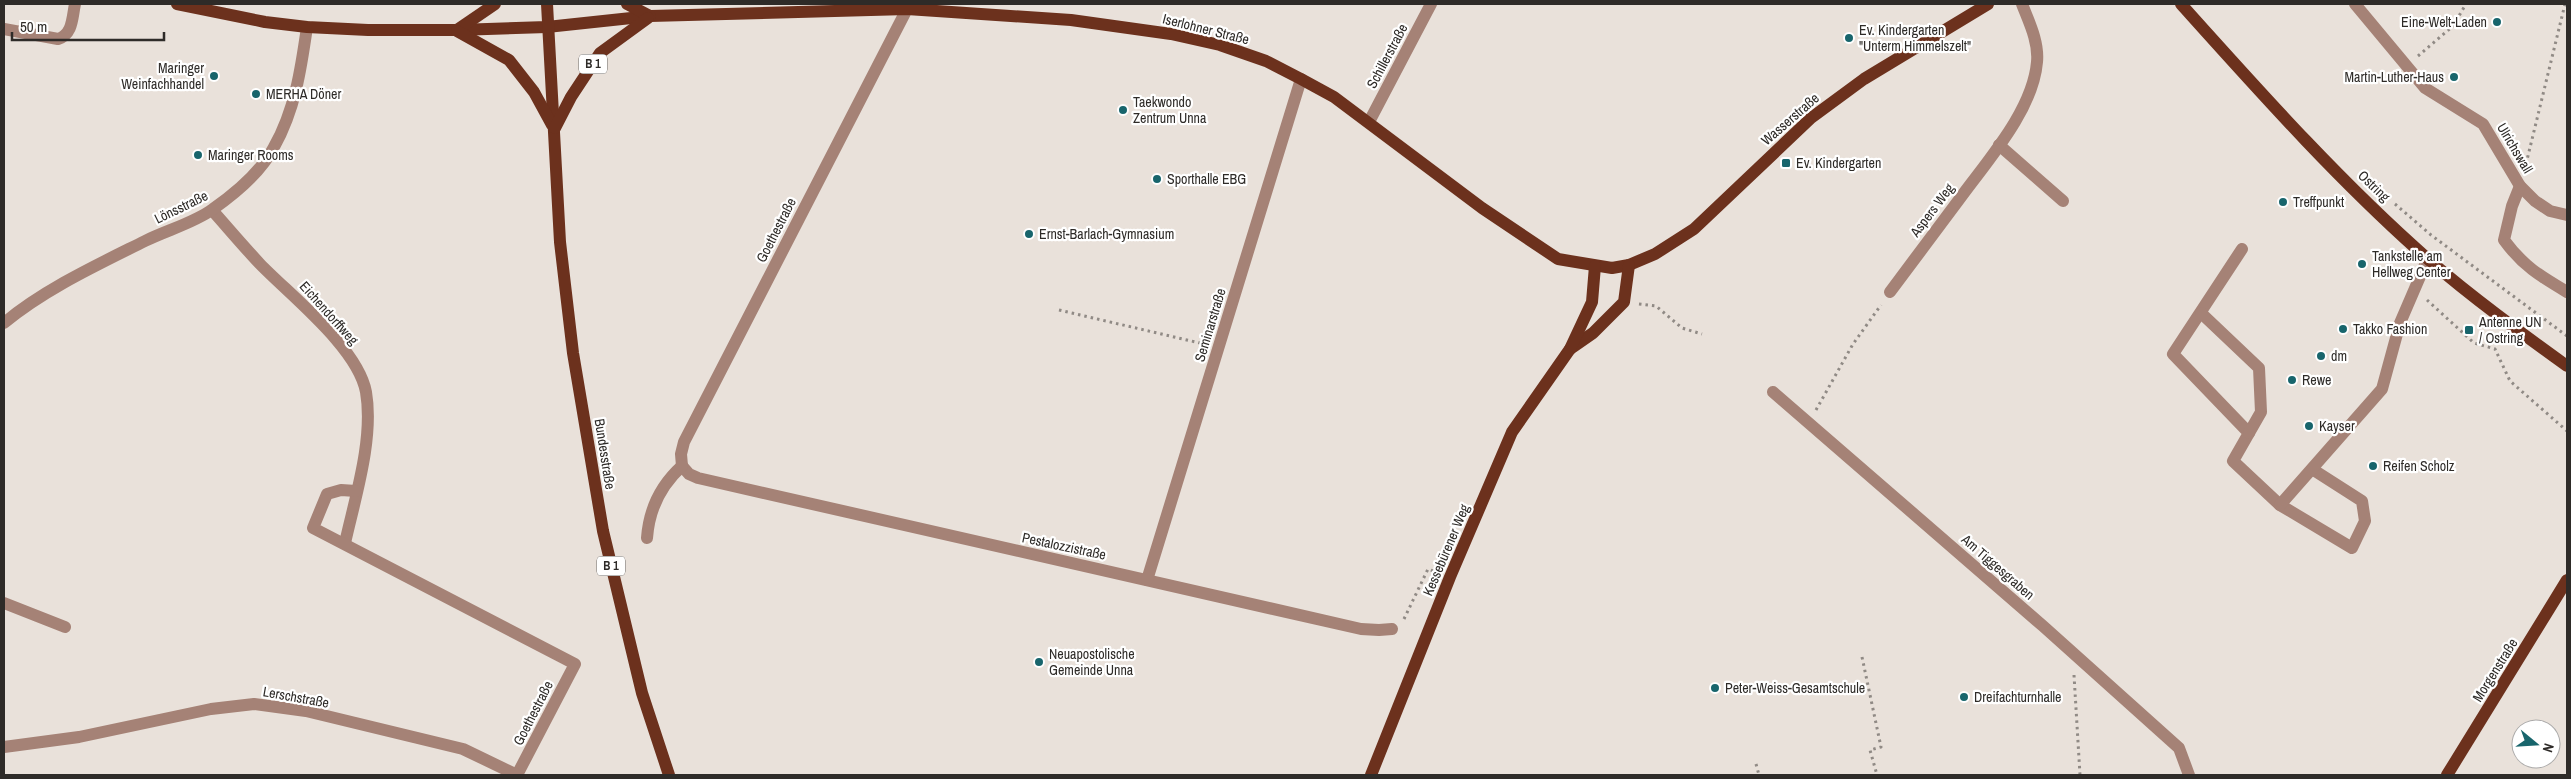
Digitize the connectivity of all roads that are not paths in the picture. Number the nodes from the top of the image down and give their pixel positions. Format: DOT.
graph roads {
  1 [pos="76,4"];
  2 [pos="177,4"];
  3 [pos="495,4"];
  4 [pos="547,4"];
  5 [pos="627,4"];
  6 [pos="1431,4"];
  7 [pos="2022,4"];
  8 [pos="2181,4"];
  9 [pos="2355,4"];
  10 [pos="1985,5"];
  11 [pos="907,9"];
  12 [pos="650,16"];
  13 [pos="547,26"];
  14 [pos="307,27"];
  15 [pos="4,29"];
  16 [pos="457,30"];
  17 [pos="1301,79"];
  18 [pos="1369,122"];
  19 [pos="555,129"];
  20 [pos="2000,145"];
  21 [pos="2520,186"];
  22 [pos="2063,201"];
  23 [pos="212,210"];
  24 [pos="2567,215"];
  25 [pos="2242,249"];
  26 [pos="2428,258"];
  27 [pos="1595,266"];
  28 [pos="1629,266"];
  29 [pos="1890,292"];
  30 [pos="2567,292"];
  31 [pos="2201,313"];
  32 [pos="6,316"];
  33 [pos="1570,349"];
  34 [pos="2567,366"];
  35 [pos="1772,392"];
  36 [pos="2249,433"];
  37 [pos="682,466"];
  38 [pos="2312,469"];
  39 [pos="356,491"];
  40 [pos="2280,505"];
  41 [pos="647,538"];
  42 [pos="346,543"];
  43 [pos="1147,580"];
  44 [pos="2567,580"];
  45 [pos="4,603"];
  46 [pos="65,627"];
  47 [pos="1392,628"];
  48 [pos="4,747"];
  49 [pos="517,775"];
  50 [pos="669,775"];
  51 [pos="1371,775"];
  52 [pos="2189,775"];
  53 [pos="2447,775"];
  1 -- 15 [label="street"];
  2 -- 14 [label="main road, Iserlohner Straße"];
  3 -- 16 [label="main road"];
  4 -- 13 [label="main road, B 1"];
  5 -- 12 [label="main road"];
  6 -- 18 [label="street, Schillerstraße"];
  7 -- 20 [label="street, Aspers Weg"];
  8 -- 26 [label="main road, Ostring"];
  9 -- 21 [label="street, Ulrichswall"];
  10 -- 28 [label="main road, Wasserstraße"];
  11 -- 12 [label="main road, Iserlohner Straße"];
  11 -- 17 [label="main road, Iserlohner Straße"];
  11 -- 37 [label="street, Goethestraße"];
  12 -- 13 [label="main road, Iserlohner Straße"];
  12 -- 19 [label="main road, B 1"];
  13 -- 16 [label="main road, Iserlohner Straße"];
  13 -- 19 [label="main road, B 1"];
  14 -- 16 [label="main road, Iserlohner Straße"];
  14 -- 23 [label="street, Lönsstraße"];
  16 -- 19 [label="main road, B 1"];
  17 -- 18 [label="main road, Iserlohner Straße"];
  17 -- 43 [label="street, Seminarstraße"];
  18 -- 27 [label="main road, Iserlohner Straße"];
  19 -- 50 [label="main road, Bundesstraße / B 1"];
  20 -- 22 [label="street"];
  20 -- 29 [label="street, Aspers Weg"];
  21 -- 24 [label="street, Ulrichswall"];
  21 -- 30 [label="street"];
  23 -- 32 [label="street, Lönsstraße"];
  23 -- 39 [label="street, Eichendorffweg"];
  25 -- 31 [label="street"];
  26 -- 34 [label="main road, Ostring"];
  26 -- 38 [label="street"];
  27 -- 28 [label="main road, Iserlohner Straße"];
  27 -- 33 [label="main road, Kessebürener Weg"];
  28 -- 33 [label="main road, Kessebürener Weg"];
  31 -- 36 [label="street"];
  31 -- 36 [label="street"];
  33 -- 51 [label="main road, Kessebürener Weg"];
  35 -- 52 [label="street, Am Tiggesgraben"];
  36 -- 40 [label="street"];
  37 -- 41 [label="street"];
  37 -- 43 [label="street, Pestalozzistraße"];
  38 -- 40 [label="street"];
  38 -- 40 [label="street"];
  39 -- 42 [label="street, Eichendorffweg"];
  39 -- 42 [label="street"];
  42 -- 49 [label="street, Goethestraße"];
  43 -- 47 [label="street, Pestalozzistraße"];
  44 -- 53 [label="main road, Morgenstraße"];
  45 -- 46 [label="street"];
  48 -- 49 [label="street, Lerschstraße"];
}
